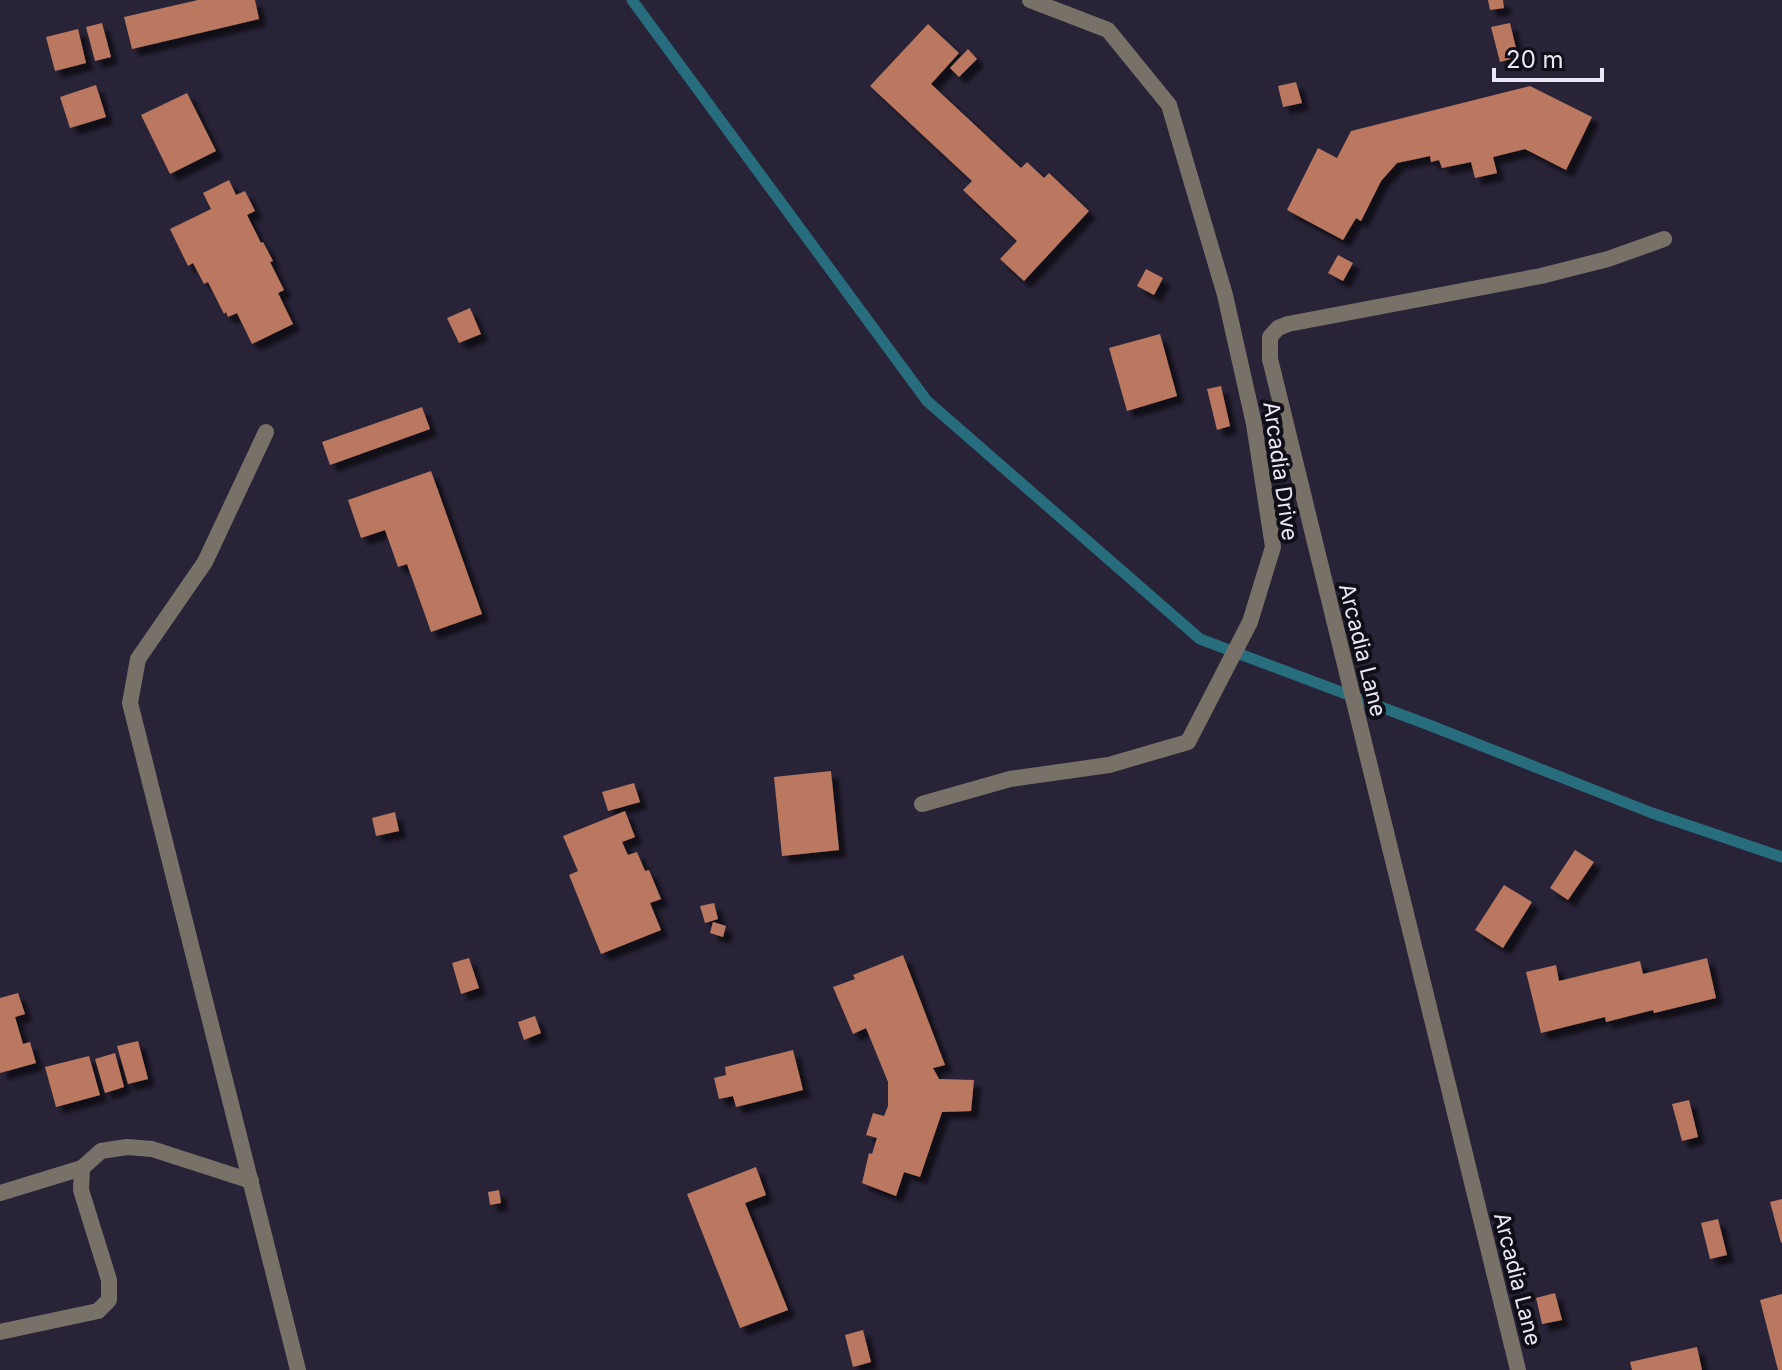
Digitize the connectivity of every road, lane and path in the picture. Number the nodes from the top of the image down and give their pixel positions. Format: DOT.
graph roads {
  1 [pos="1030,0"];
  2 [pos="1664,239"];
  3 [pos="266,432"];
  4 [pos="922,804"];
  5 [pos="82,1168"];
  6 [pos="251,1181"];
  7 [pos="0,1193"];
  8 [pos="0,1332"];
  9 [pos="298,1370"];
  10 [pos="1518,1370"];
  1 -- 4 [label="street, Arcadia Drive"];
  2 -- 10 [label="street, Arcadia Lane"];
  3 -- 6 [label="street"];
  5 -- 6 [label="street"];
  5 -- 7 [label="street"];
  5 -- 8 [label="street"];
  6 -- 9 [label="street"];
}
